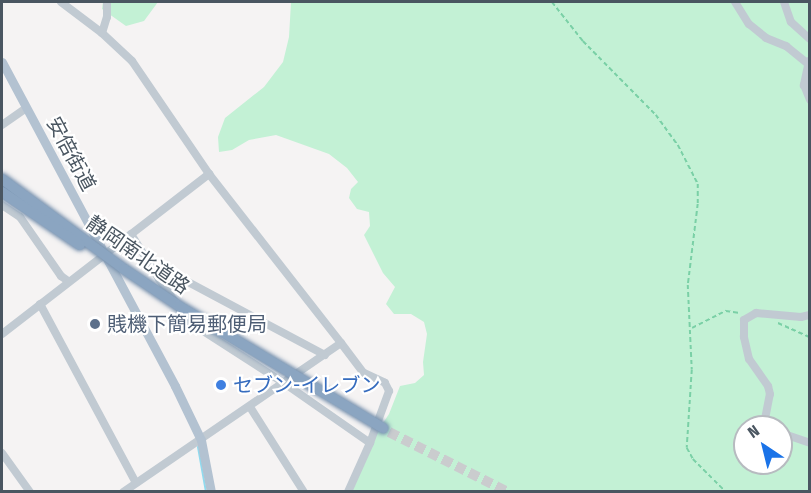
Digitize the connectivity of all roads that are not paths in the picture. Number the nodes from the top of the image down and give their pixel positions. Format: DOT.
graph roads {
  1 [pos="61,2"];
  2 [pos="107,2"];
  3 [pos="735,2"];
  4 [pos="784,2"];
  5 [pos="102,33"];
  6 [pos="810,39"];
  7 [pos="2,62"];
  8 [pos="809,62"];
  9 [pos="810,100"];
  10 [pos="26,108"];
  11 [pos="2,125"];
  12 [pos="209,174"];
  13 [pos="2,179"];
  14 [pos="2,192"];
  15 [pos="2,205"];
  16 [pos="131,234"];
  17 [pos="104,255"];
  18 [pos="159,279"];
  19 [pos="68,280"];
  20 [pos="40,304"];
  21 [pos="810,315"];
  22 [pos="2,334"];
  23 [pos="341,343"];
  24 [pos="325,355"];
  25 [pos="284,383"];
  26 [pos="250,407"];
  27 [pos="766,415"];
  28 [pos="793,437"];
  29 [pos="201,440"];
  30 [pos="370,443"];
  31 [pos="810,443"];
  32 [pos="2,453"];
  33 [pos="135,483"];
  34 [pos="30,492"];
  35 [pos="123,492"];
  36 [pos="211,492"];
  37 [pos="304,492"];
  38 [pos="348,492"];
  1 -- 5 [label="street"];
  2 -- 5 [label="street"];
  3 -- 8 [label="street"];
  4 -- 6 [label="street"];
  5 -- 12 [label="street"];
  7 -- 10 [label="main road, 安倍街道"];
  8 -- 9 [label="street"];
  10 -- 11 [label="street"];
  10 -- 17 [label="main road, 安倍街道"];
  12 -- 16 [label="street"];
  12 -- 23 [label="street"];
  13 -- 14 [label="highway, 静岡南北道路, bridge"];
  15 -- 19 [label="street"];
  16 -- 17 [label="street"];
  16 -- 18 [label="street"];
  17 -- 19 [label="street"];
  17 -- 29 [label="main road, 安倍街道"];
  18 -- 24 [label="street"];
  18 -- 25 [label="street"];
  19 -- 20 [label="street"];
  20 -- 22 [label="street"];
  20 -- 33 [label="street"];
  21 -- 27 [label="street"];
  23 -- 24 [label="street"];
  23 -- 30 [label="street"];
  24 -- 25 [label="street"];
  25 -- 26 [label="street"];
  25 -- 30 [label="street"];
  26 -- 29 [label="street"];
  26 -- 37 [label="street"];
  28 -- 31 [label="street"];
  29 -- 33 [label="street"];
  29 -- 36 [label="main road, 安倍街道"];
  30 -- 38 [label="street"];
  32 -- 34 [label="street"];
  33 -- 35 [label="street"];
}
